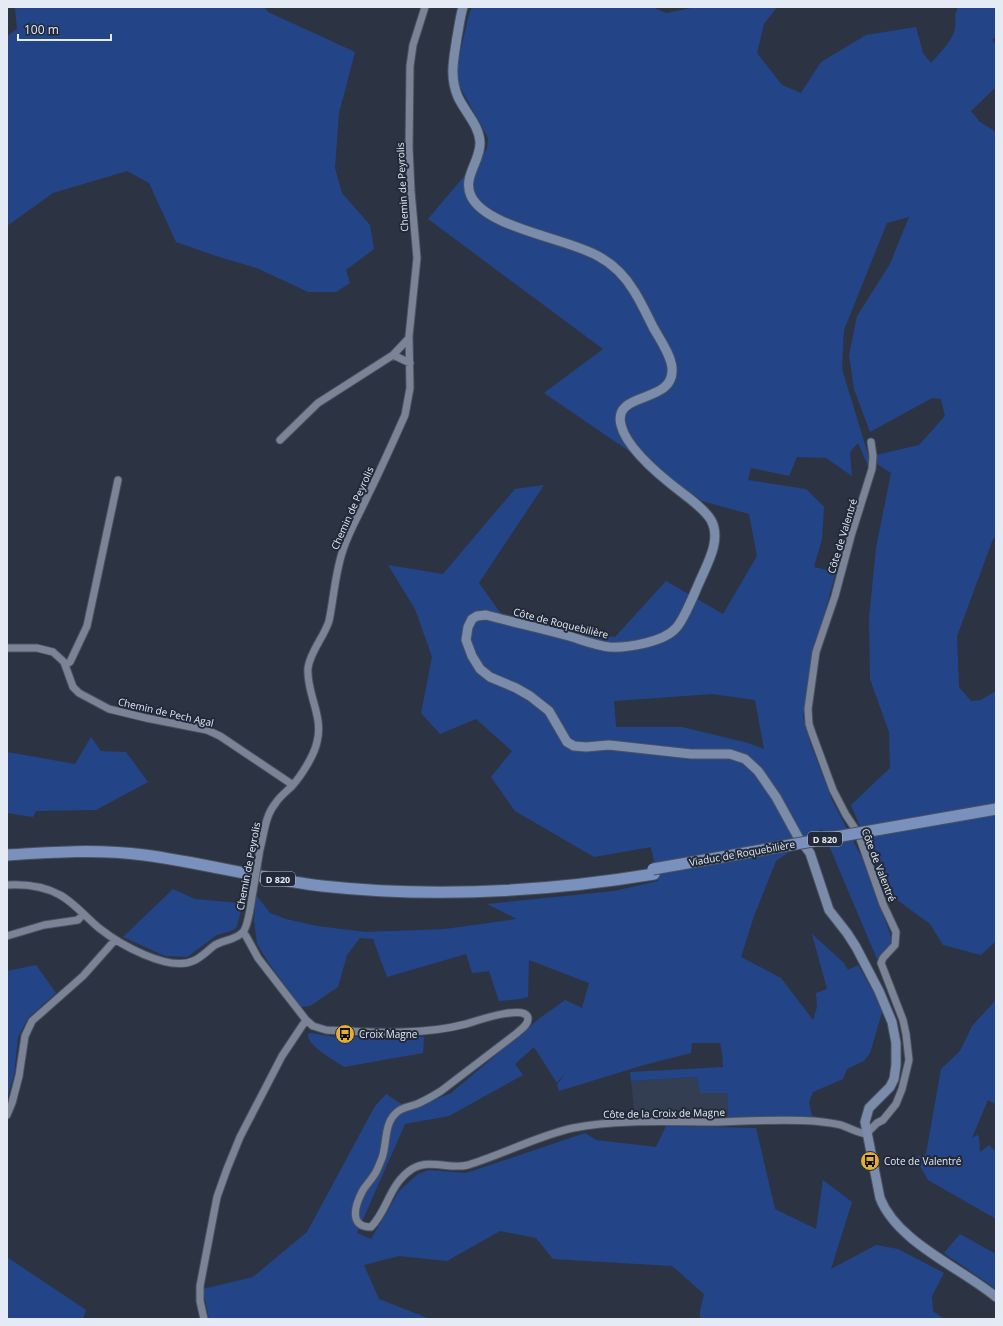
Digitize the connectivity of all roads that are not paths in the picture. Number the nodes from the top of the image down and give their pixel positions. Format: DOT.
graph roads {
  1 [pos="425,7"];
  2 [pos="463,7"];
  3 [pos="409,338"];
  4 [pos="393,355"];
  5 [pos="410,363"];
  6 [pos="280,440"];
  7 [pos="871,442"];
  8 [pos="118,480"];
  9 [pos="7,648"];
  10 [pos="65,665"];
  11 [pos="293,785"];
  12 [pos="996,809"];
  13 [pos="996,815"];
  14 [pos="7,855"];
  15 [pos="654,872"];
  16 [pos="7,885"];
  17 [pos="83,914"];
  18 [pos="243,932"];
  19 [pos="7,936"];
  20 [pos="116,940"];
  21 [pos="306,1020"];
  22 [pos="7,1115"];
  23 [pos="865,1122"];
  24 [pos="877,1123"];
  25 [pos="867,1133"];
  26 [pos="996,1297"];
  27 [pos="204,1319"];
  1 -- 3 [label="street, Chemin de Peyrolis"];
  2 -- 23 [label="street, Côte de Roquebilière"];
  3 -- 4 [label="street"];
  3 -- 5 [label="street, Chemin de Peyrolis"];
  4 -- 5 [label="street"];
  4 -- 6 [label="street"];
  5 -- 11 [label="street, Chemin de Peyrolis"];
  7 -- 24 [label="street, Côte de Valentré"];
  8 -- 10 [label="street"];
  9 -- 10 [label="street, Chemin de Pech Agal"];
  10 -- 11 [label="street, Chemin de Pech Agal"];
  11 -- 18 [label="street, Chemin de Peyrolis, bridge"];
  12 -- 15 [label="main road, Viaduc de Roquebilière / D 820, bridge"];
  13 -- 15 [label="main road, Viaduc de Roquebilière / D 820"];
  14 -- 15 [label="main road, D 820"];
  16 -- 17 [label="street"];
  17 -- 19 [label="street"];
  17 -- 20 [label="street"];
  18 -- 20 [label="street"];
  18 -- 21 [label="street, Côte de la Croix de Magne"];
  20 -- 22 [label="street"];
  21 -- 25 [label="street, Côte de la Croix de Magne"];
  21 -- 27 [label="street"];
  23 -- 24 [label="street"];
  23 -- 25 [label="street"];
  24 -- 25 [label="street, Côte de Valentré"];
  25 -- 26 [label="street"];
}
